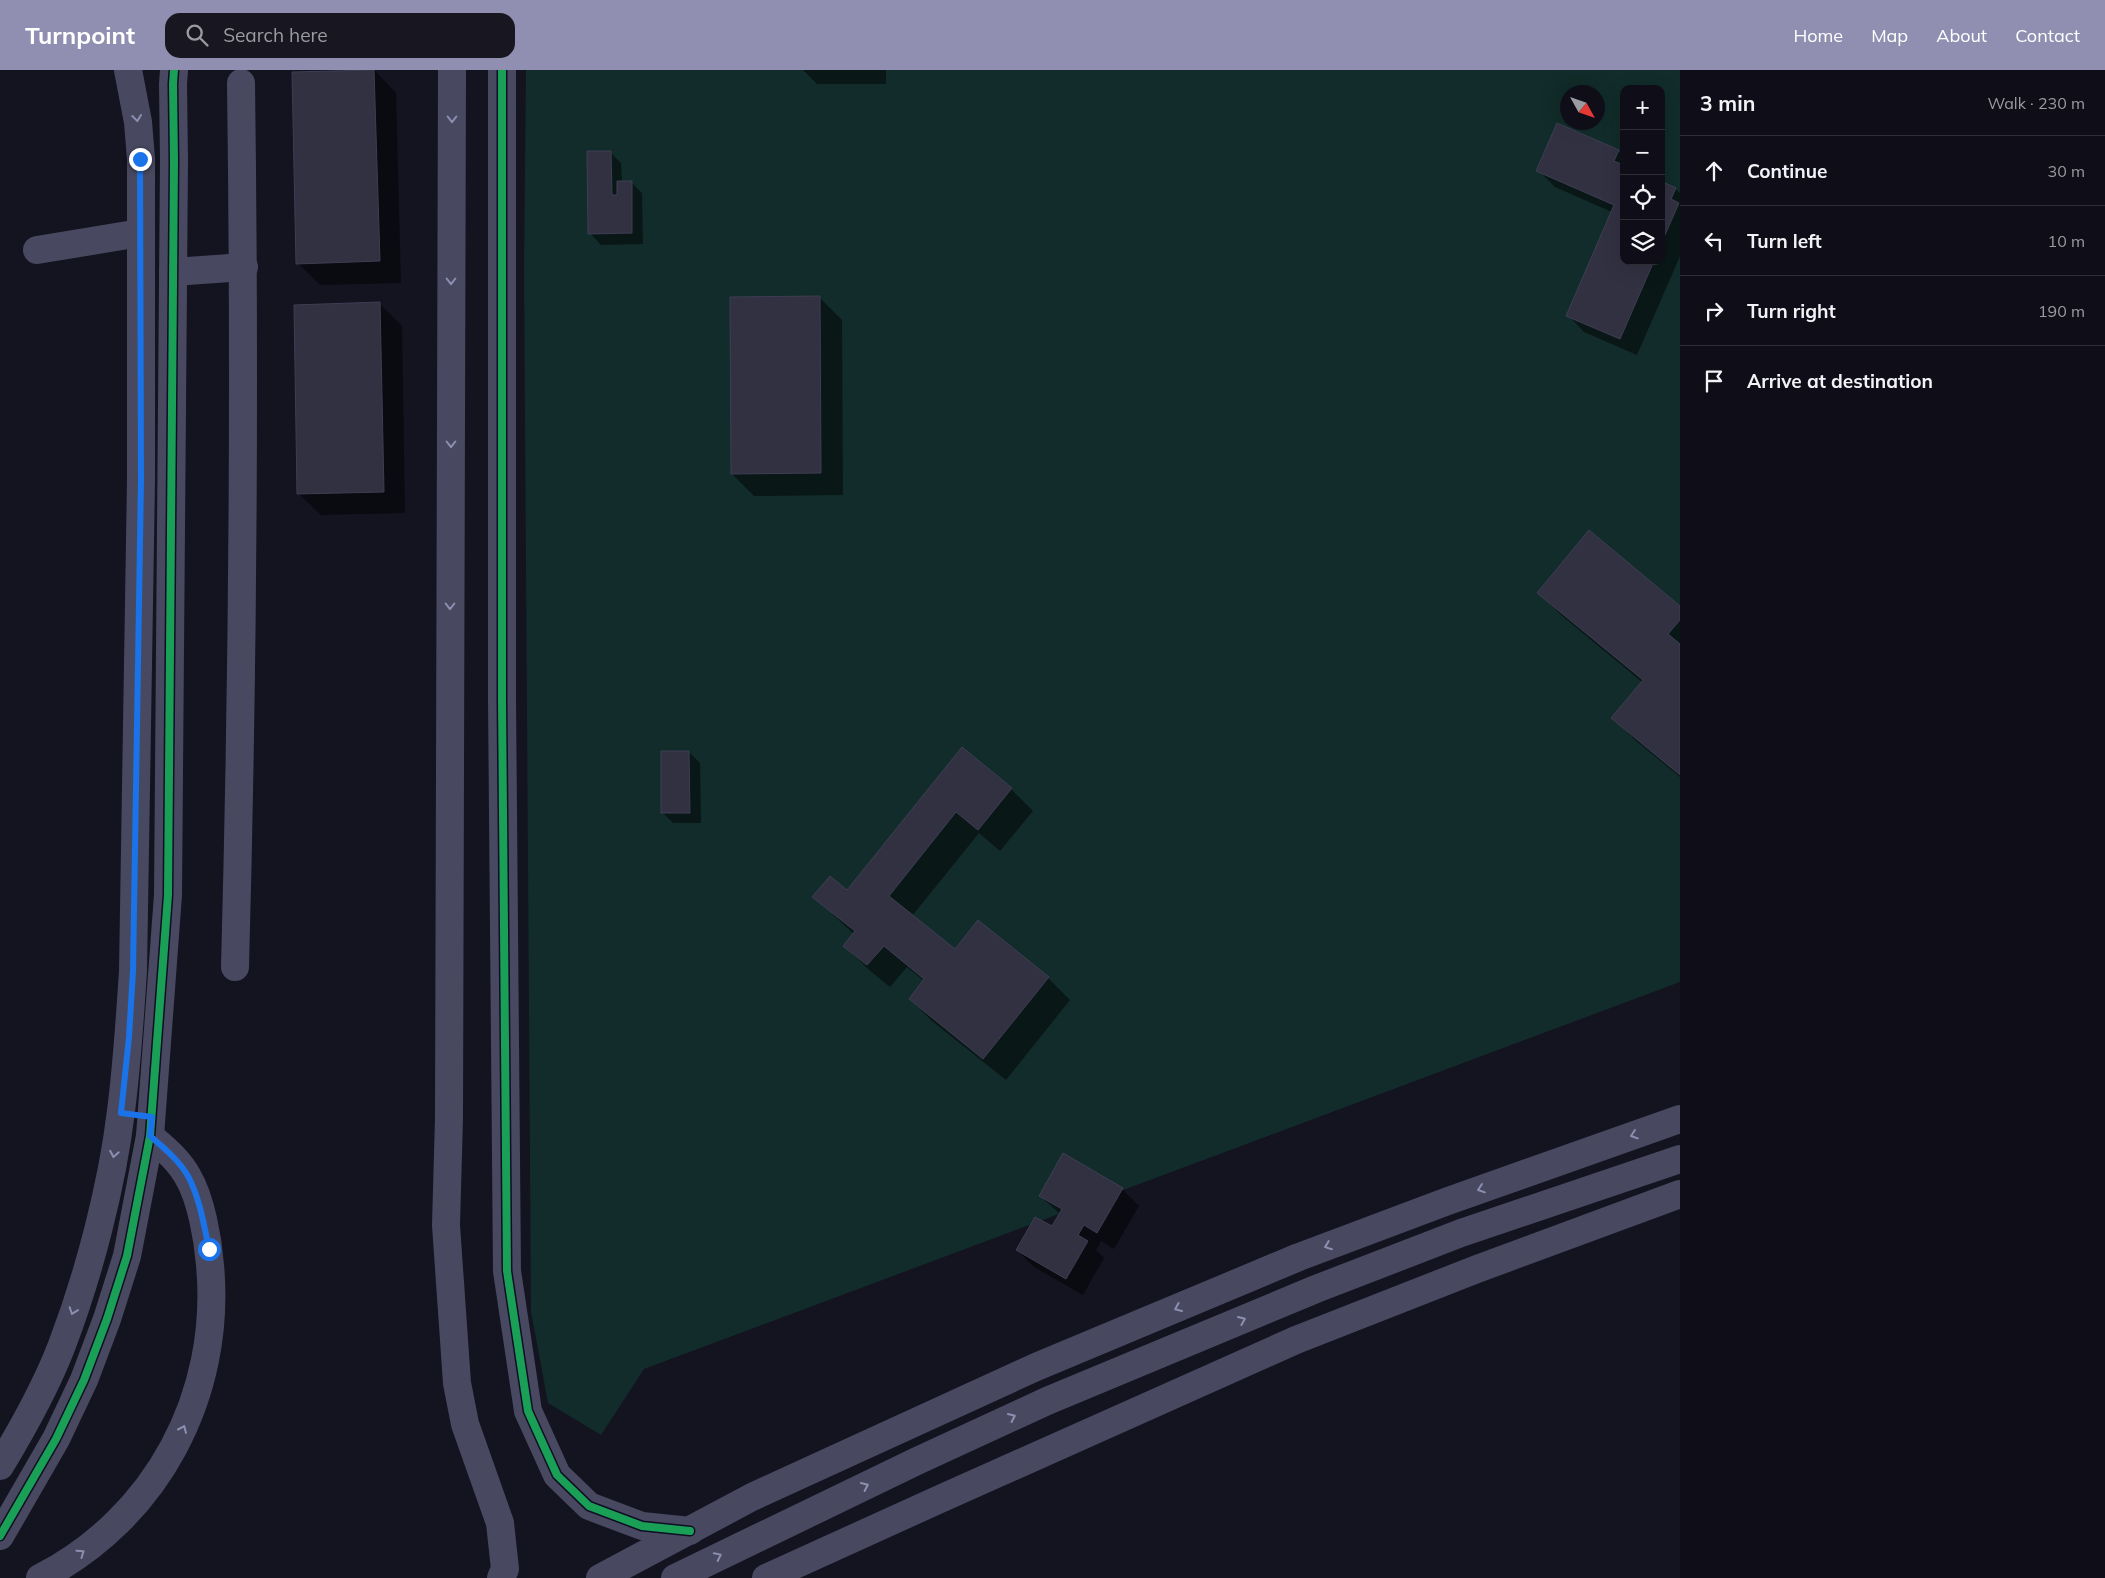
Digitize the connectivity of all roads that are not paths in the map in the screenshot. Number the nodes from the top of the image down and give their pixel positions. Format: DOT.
graph roads {
  1 [pos="128,70"];
  2 [pos="174,70"];
  3 [pos="452,70"];
  4 [pos="502,70"];
  5 [pos="242,83"];
  6 [pos="140,233"];
  7 [pos="37,250"];
  8 [pos="244,267"];
  9 [pos="173,272"];
  10 [pos="235,967"];
  11 [pos="121,1113"];
  12 [pos="1680,1119"];
  13 [pos="151,1126"];
  14 [pos="1680,1159"];
  15 [pos="1680,1194"];
  16 [pos="0,1466"];
  17 [pos="690,1531"];
  18 [pos="0,1536"];
  19 [pos="40,1578"];
  20 [pos="501,1578"];
  21 [pos="600,1578"];
  22 [pos="675,1578"];
  23 [pos="766,1578"];
  1 -- 6 [label="street, one-way"];
  2 -- 9 [label="street"];
  3 -- 20 [label="street, one-way"];
  4 -- 17 [label="street"];
  5 -- 8 [label="street"];
  6 -- 7 [label="street"];
  6 -- 11 [label="street"];
  8 -- 9 [label="street"];
  8 -- 10 [label="street"];
  9 -- 13 [label="street"];
  11 -- 13 [label="street"];
  11 -- 16 [label="street, one-way"];
  12 -- 17 [label="street, one-way"];
  13 -- 18 [label="street"];
  19 -- 13 [label="street, one-way"];
  22 -- 14 [label="street, one-way"];
  15 -- 23 [label="street"];
  17 -- 21 [label="street"];
}
